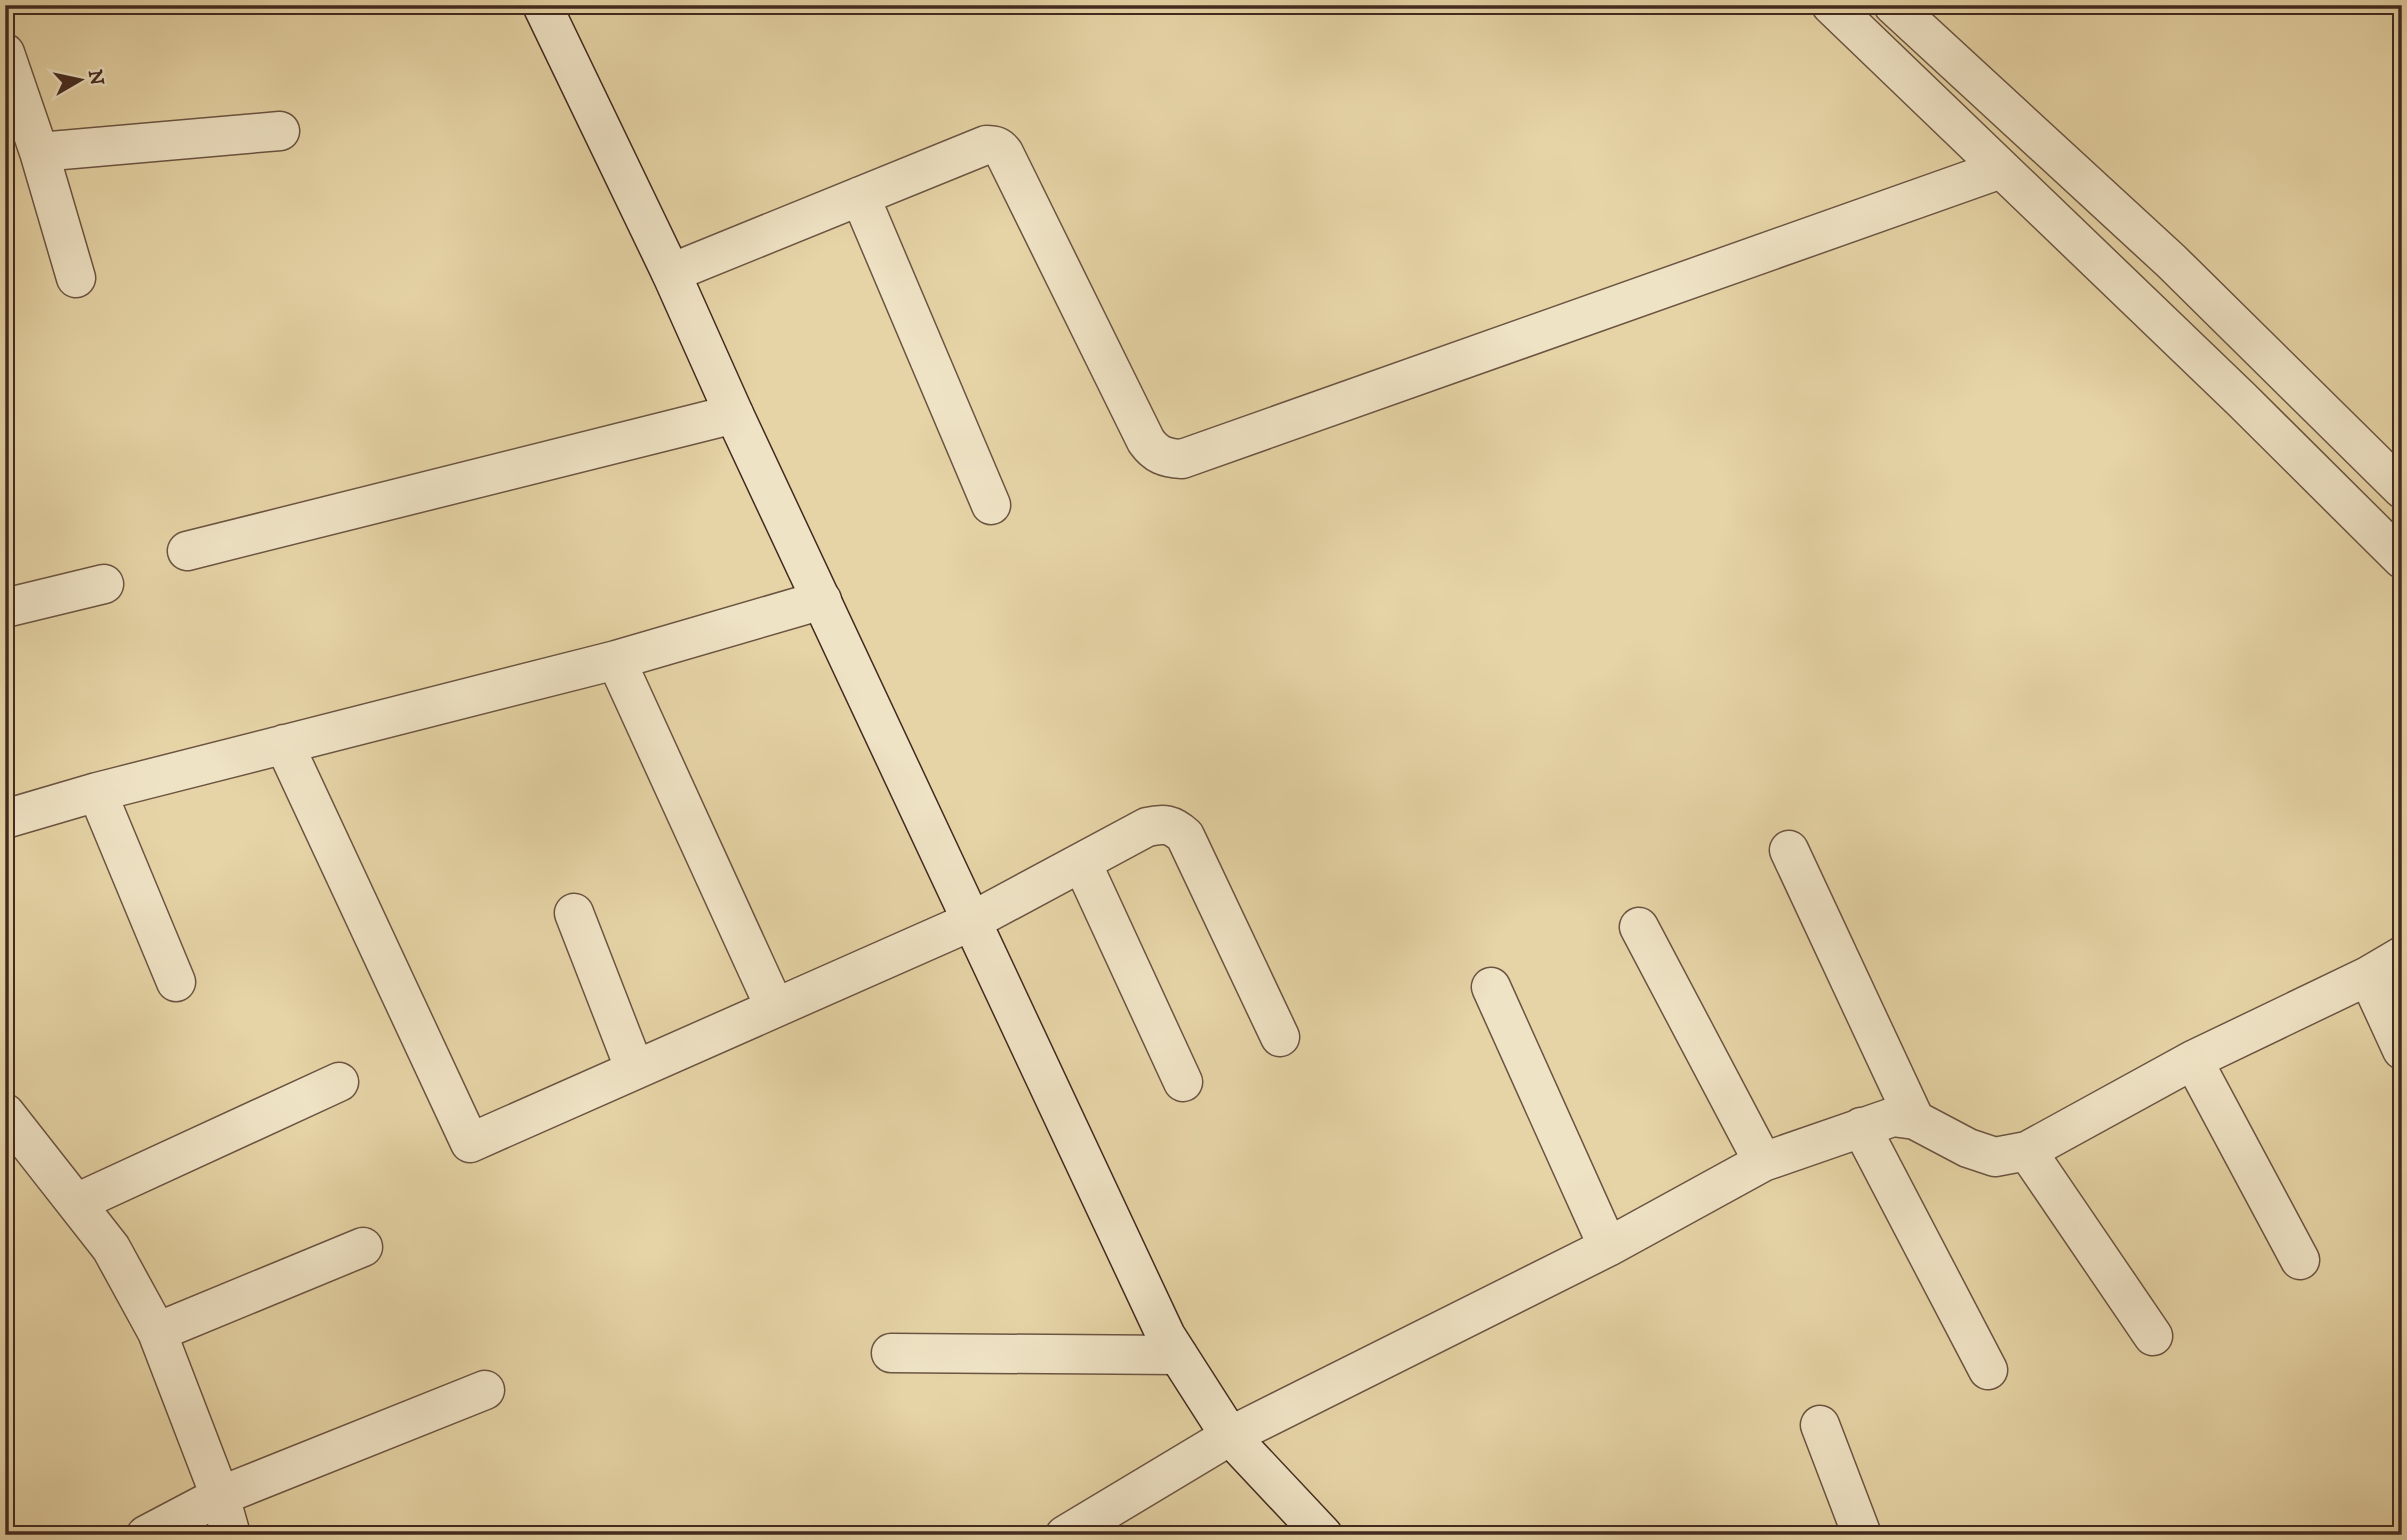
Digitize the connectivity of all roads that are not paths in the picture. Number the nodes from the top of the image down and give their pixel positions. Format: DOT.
graph roads {
  1 [pos="542,5"];
  2 [pos="1831,5"];
  3 [pos="1893,5"];
  4 [pos="5,53"];
  5 [pos="280,131"];
  6 [pos="39,152"];
  7 [pos="2001,169"];
  8 [pos="860,196"];
  9 [pos="671,273"];
  10 [pos="76,278"];
  11 [pos="734,414"];
  12 [pos="2402,489"];
  13 [pos="991,505"];
  14 [pos="187,551"];
  15 [pos="2402,559"];
  16 [pos="103,583"];
  17 [pos="822,600"];
  18 [pos="5,608"];
  19 [pos="616,660"];
  20 [pos="284,744"];
  21 [pos="97,792"];
  22 [pos="5,819"];
  23 [pos="1789,850"];
  24 [pos="1082,863"];
  25 [pos="574,913"];
  26 [pos="972,921"];
  27 [pos="1639,927"];
  28 [pos="2402,956"];
  29 [pos="2368,976"];
  30 [pos="176,982"];
  31 [pos="1490,987"];
  32 [pos="775,1008"];
  33 [pos="1280,1037"];
  34 [pos="2402,1050"];
  35 [pos="2193,1060"];
  36 [pos="635,1070"];
  37 [pos="339,1082"];
  38 [pos="1183,1082"];
  39 [pos="5,1113"];
  40 [pos="1915,1119"];
  41 [pos="1861,1127"];
  42 [pos="2027,1151"];
  43 [pos="1763,1163"];
  44 [pos="76,1203"];
  45 [pos="363,1247"];
  46 [pos="1608,1247"];
  47 [pos="2300,1260"];
  48 [pos="157,1332"];
  49 [pos="2153,1336"];
  50 [pos="891,1353"];
  51 [pos="1178,1355"];
  52 [pos="1988,1370"];
  53 [pos="485,1390"];
  54 [pos="1820,1425"];
  55 [pos="1230,1436"];
  56 [pos="220,1496"];
  57 [pos="146,1535"];
  58 [pos="231,1535"];
  59 [pos="1065,1535"];
  60 [pos="1323,1535"];
  61 [pos="1862,1535"];
  1 -- 9 [label="street"];
  2 -- 7 [label="street"];
  3 -- 12 [label="street"];
  4 -- 6 [label="street"];
  5 -- 6 [label="street"];
  6 -- 10 [label="street"];
  7 -- 8 [label="street"];
  7 -- 15 [label="street"];
  8 -- 9 [label="street"];
  8 -- 13 [label="street"];
  9 -- 11 [label="street"];
  11 -- 14 [label="street"];
  11 -- 17 [label="street"];
  16 -- 18 [label="street"];
  17 -- 19 [label="street"];
  17 -- 26 [label="street"];
  19 -- 20 [label="street"];
  19 -- 32 [label="street"];
  20 -- 21 [label="street"];
  20 -- 36 [label="street"];
  21 -- 22 [label="street"];
  21 -- 30 [label="street"];
  23 -- 40 [label="street"];
  24 -- 26 [label="street"];
  24 -- 33 [label="street"];
  24 -- 38 [label="street"];
  25 -- 36 [label="street"];
  26 -- 32 [label="street"];
  26 -- 51 [label="street"];
  27 -- 43 [label="street"];
  28 -- 29 [label="street"];
  29 -- 34 [label="street"];
  29 -- 35 [label="street"];
  31 -- 46 [label="street"];
  32 -- 36 [label="street"];
  35 -- 42 [label="street"];
  35 -- 47 [label="street"];
  37 -- 44 [label="street"];
  39 -- 44 [label="street"];
  40 -- 41 [label="street"];
  40 -- 42 [label="street"];
  41 -- 43 [label="street"];
  41 -- 52 [label="street"];
  42 -- 49 [label="street"];
  43 -- 46 [label="street"];
  44 -- 48 [label="street"];
  45 -- 48 [label="street"];
  46 -- 55 [label="street"];
  48 -- 56 [label="street"];
  50 -- 51 [label="street"];
  51 -- 55 [label="street"];
  53 -- 56 [label="street"];
  54 -- 61 [label="street"];
  55 -- 59 [label="street"];
  55 -- 60 [label="street"];
  56 -- 57 [label="street"];
  56 -- 58 [label="street"];
}
